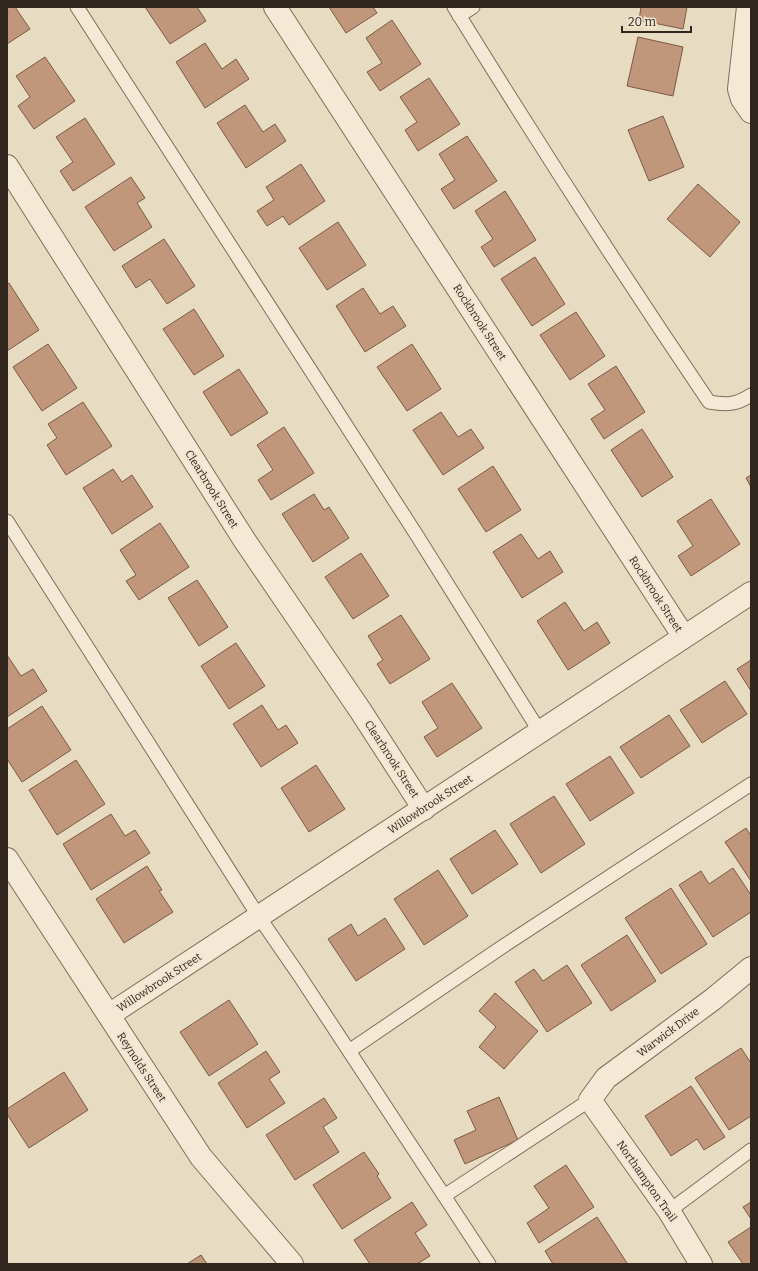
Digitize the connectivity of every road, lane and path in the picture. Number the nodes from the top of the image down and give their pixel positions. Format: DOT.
graph roads {
  1 [pos="77,7"];
  2 [pos="275,7"];
  3 [pos="473,7"];
  4 [pos="748,7"];
  5 [pos="456,12"];
  6 [pos="751,112"];
  7 [pos="7,166"];
  8 [pos="751,395"];
  9 [pos="7,521"];
  10 [pos="751,593"];
  11 [pos="684,637"];
  12 [pos="540,732"];
  13 [pos="751,784"];
  14 [pos="424,808"];
  15 [pos="7,859"];
  16 [pos="259,917"];
  17 [pos="751,968"];
  18 [pos="109,1015"];
  19 [pos="349,1052"];
  20 [pos="590,1100"];
  21 [pos="751,1150"];
  22 [pos="444,1196"];
  23 [pos="669,1211"];
  24 [pos="292,1264"];
  25 [pos="489,1264"];
  26 [pos="701,1264"];
  1 -- 12 [label="lane"];
  2 -- 11 [label="street, Rockbrook Street"];
  3 -- 5 [label="lane"];
  4 -- 6 [label="street"];
  5 -- 8 [label="lane"];
  7 -- 14 [label="street, Clearbrook Street"];
  9 -- 16 [label="lane"];
  10 -- 11 [label="street, Willowbrook Street"];
  11 -- 12 [label="street, Willowbrook Street"];
  12 -- 14 [label="street, Willowbrook Street"];
  13 -- 19 [label="lane"];
  14 -- 16 [label="street, Willowbrook Street"];
  15 -- 18 [label="street, Reynolds Street"];
  16 -- 18 [label="street, Willowbrook Street"];
  16 -- 19 [label="lane"];
  17 -- 20 [label="street, Warwick Drive"];
  18 -- 24 [label="street, Reynolds Street"];
  19 -- 22 [label="lane"];
  20 -- 22 [label="lane"];
  20 -- 23 [label="street, Northampton Trail"];
  21 -- 23 [label="lane"];
  22 -- 25 [label="lane"];
  23 -- 26 [label="street, Northampton Trail"];
}
